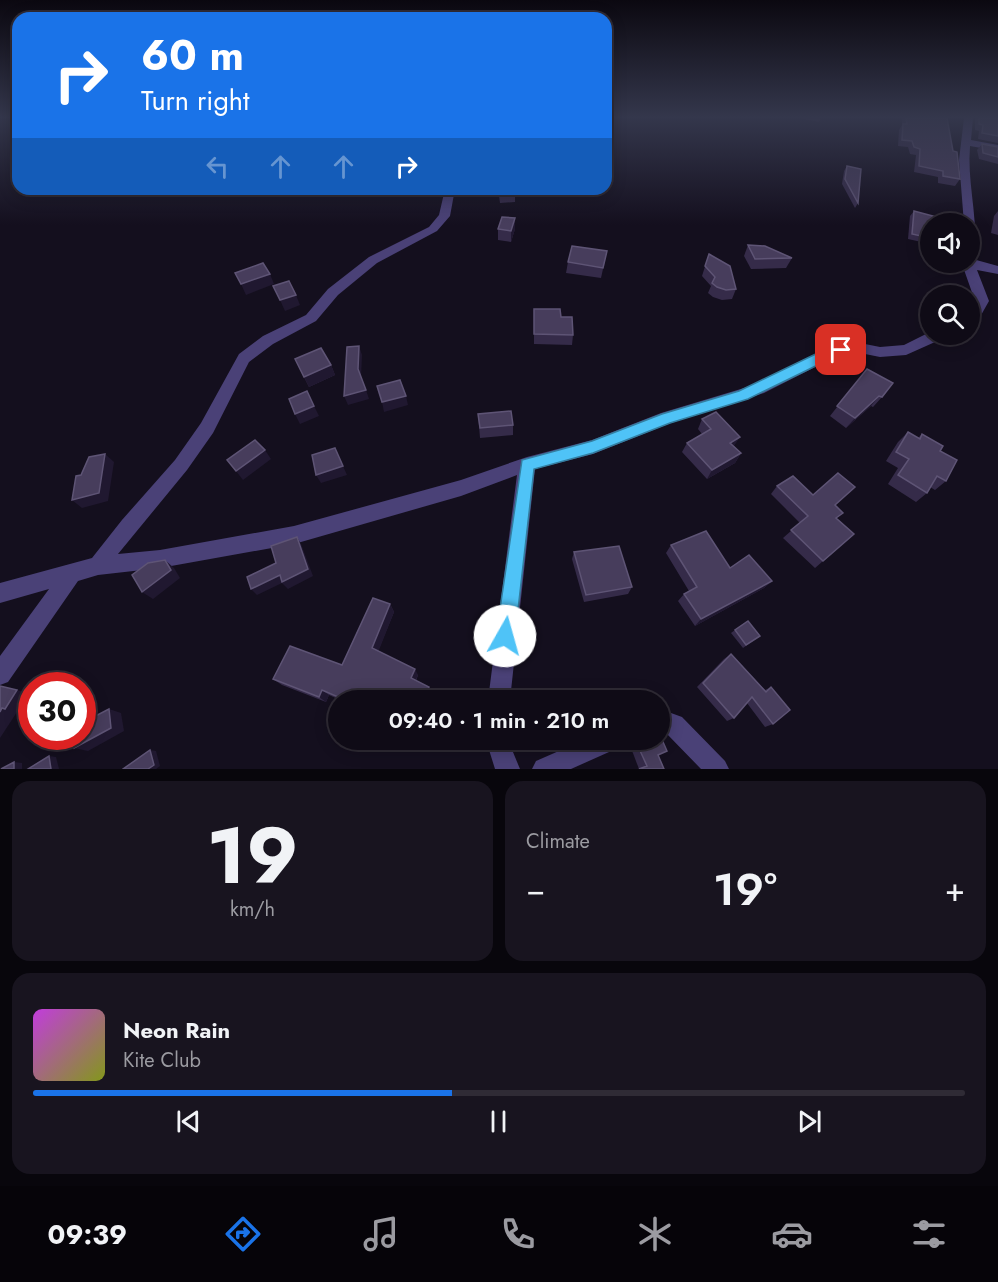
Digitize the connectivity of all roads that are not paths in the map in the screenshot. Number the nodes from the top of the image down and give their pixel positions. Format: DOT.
graph roads {
  1 [pos="966,154"];
  2 [pos="449,195"];
  3 [pos="968,213"];
  4 [pos="980,266"];
  5 [pos="998,270"];
  6 [pos="920,343"];
  7 [pos="527,464"];
  8 [pos="98,566"];
  9 [pos="71,575"];
  10 [pos="0,593"];
  11 [pos="0,674"];
  12 [pos="500,690"];
  13 [pos="670,724"];
  14 [pos="500,750"];
  15 [pos="587,750"];
  16 [pos="508,769"];
  17 [pos="543,769"];
  18 [pos="717,769"];
  1 -- 3 [label="street"];
  2 -- 8 [label="street"];
  4 -- 5 [label="street"];
  6 -- 7 [label="street"];
  7 -- 8 [label="street"];
  7 -- 12 [label="street"];
  8 -- 9 [label="street"];
  9 -- 10 [label="street"];
  9 -- 11 [label="street"];
  13 -- 18 [label="street"];
  14 -- 16 [label="street"];
  15 -- 17 [label="street"];
}
